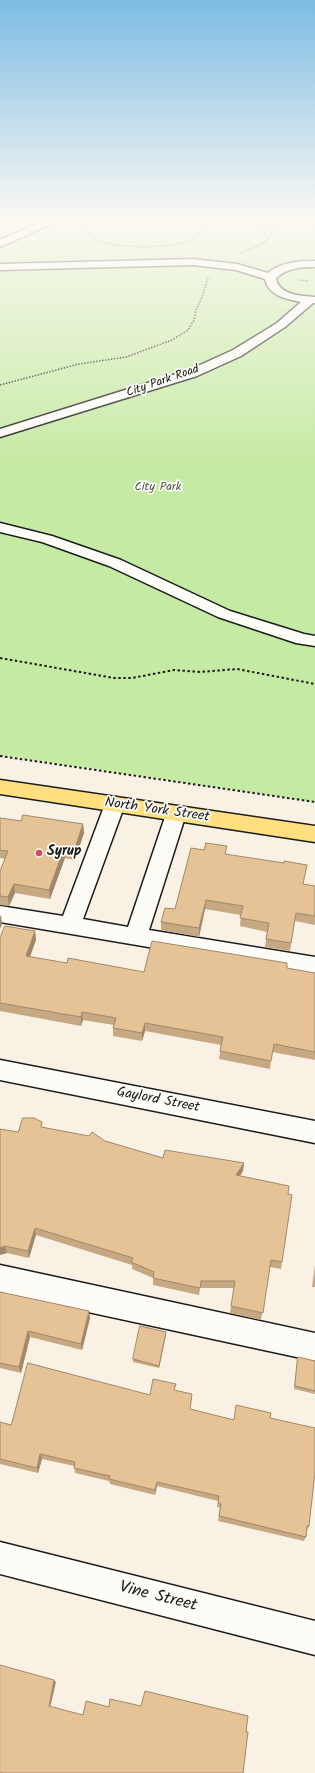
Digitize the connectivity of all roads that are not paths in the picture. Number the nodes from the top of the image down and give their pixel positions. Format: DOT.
graph roads {
  1 [pos="309,303"];
  2 [pos="0,433"];
  3 [pos="0,527"];
  4 [pos="315,641"];
  5 [pos="0,787"];
  6 [pos="115,804"];
  7 [pos="176,814"];
  8 [pos="315,834"];
  9 [pos="0,914"];
  10 [pos="70,925"];
  11 [pos="136,936"];
  12 [pos="315,966"];
  13 [pos="0,1070"];
  14 [pos="315,1132"];
  15 [pos="0,1279"];
  16 [pos="315,1347"];
  17 [pos="0,1558"];
  18 [pos="315,1638"];
  1 -- 2 [label="street, City Park Road"];
  3 -- 4 [label="street"];
  5 -- 6 [label="main road, North York Street"];
  6 -- 7 [label="main road, North York Street"];
  6 -- 10 [label="street"];
  7 -- 8 [label="main road, North York Street"];
  7 -- 11 [label="street"];
  9 -- 10 [label="street"];
  10 -- 11 [label="street"];
  11 -- 12 [label="street"];
  13 -- 14 [label="street, Gaylord Street"];
  15 -- 16 [label="street"];
  17 -- 18 [label="street, Vine Street"];
}
